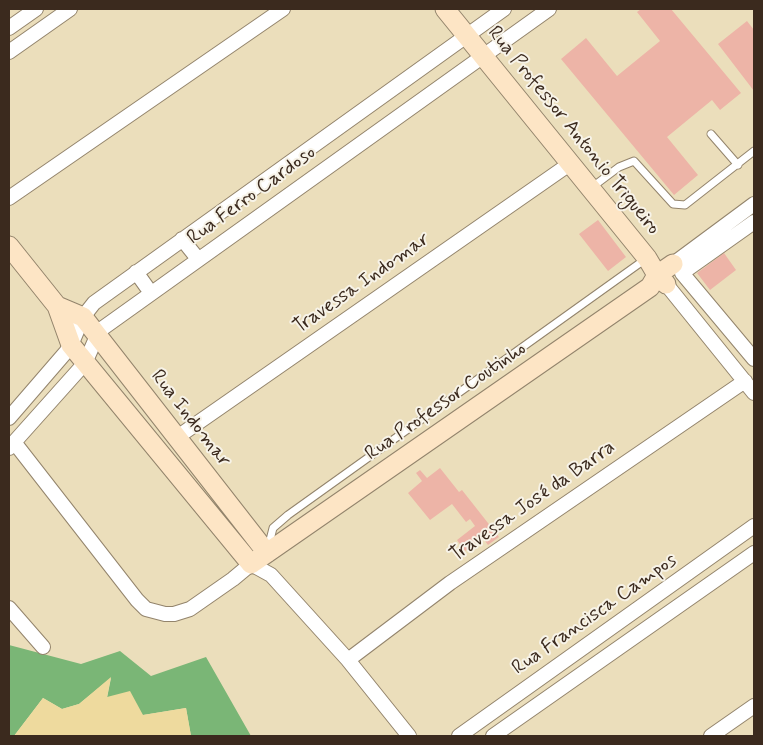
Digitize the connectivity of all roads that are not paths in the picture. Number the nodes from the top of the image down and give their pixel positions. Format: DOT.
graph roads {
  1 [pos="36,9"];
  2 [pos="70,9"];
  3 [pos="283,9"];
  4 [pos="445,9"];
  5 [pos="504,9"];
  6 [pos="549,9"];
  7 [pos="9,28"];
  8 [pos="466,35"];
  9 [pos="9,52"];
  10 [pos="484,55"];
  11 [pos="711,134"];
  12 [pos="754,151"];
  13 [pos="571,163"];
  14 [pos="738,165"];
  15 [pos="591,188"];
  16 [pos="9,198"];
  17 [pos="754,204"];
  18 [pos="754,222"];
  19 [pos="182,239"];
  20 [pos="9,246"];
  21 [pos="647,258"];
  22 [pos="198,259"];
  23 [pos="677,269"];
  24 [pos="136,272"];
  25 [pos="658,282"];
  26 [pos="151,293"];
  27 [pos="57,306"];
  28 [pos="83,317"];
  29 [pos="97,336"];
  30 [pos="71,345"];
  31 [pos="754,359"];
  32 [pos="86,363"];
  33 [pos="745,382"];
  34 [pos="754,393"];
  35 [pos="9,418"];
  36 [pos="176,438"];
  37 [pos="11,445"];
  38 [pos="754,526"];
  39 [pos="267,553"];
  40 [pos="754,553"];
  41 [pos="251,564"];
  42 [pos="271,575"];
  43 [pos="9,608"];
  44 [pos="43,648"];
  45 [pos="348,660"];
  46 [pos="754,706"];
  47 [pos="409,736"];
  48 [pos="459,736"];
  49 [pos="493,736"];
  50 [pos="711,736"];
  1 -- 7 [label="street"];
  2 -- 9 [label="street"];
  3 -- 16 [label="street"];
  4 -- 8 [label="street, Rua Professor Antonio Trigueiro"];
  5 -- 8 [label="street, Rua Ferro Cardoso"];
  6 -- 10 [label="street, Rua Ferro Cardoso"];
  8 -- 10 [label="street, Rua Professor Antonio Trigueiro"];
  8 -- 19 [label="street, Rua Ferro Cardoso"];
  10 -- 13 [label="street, Rua Professor Antonio Trigueiro"];
  10 -- 22 [label="street, Rua Ferro Cardoso"];
  11 -- 14 [label="lane"];
  12 -- 14 [label="lane"];
  13 -- 15 [label="street, Rua Professor Antonio Trigueiro"];
  13 -- 36 [label="street, Travessa Indomar"];
  14 -- 15 [label="lane"];
  15 -- 21 [label="street, Rua Professor Antonio Trigueiro"];
  17 -- 23 [label="street, Rua Professor Coutinho"];
  18 -- 23 [label="street, Rua Professor Coutinho"];
  19 -- 22 [label="street"];
  19 -- 24 [label="street, Rua Ferro Cardoso"];
  20 -- 27 [label="street"];
  21 -- 23 [label="street, Rua Professor Antonio Trigueiro"];
  21 -- 25 [label="street, Rua Professor Antonio Trigueiro"];
  21 -- 39 [label="lane"];
  22 -- 26 [label="street, Rua Ferro Cardoso"];
  23 -- 25 [label="street, Rua Professor Coutinho"];
  23 -- 31 [label="street"];
  24 -- 26 [label="street"];
  24 -- 28 [label="street, Rua Ferro Cardoso"];
  25 -- 33 [label="street, Rua Professor Antonio Trigueiro"];
  25 -- 39 [label="street, Rua Professor Coutinho"];
  26 -- 29 [label="street, Rua Ferro Cardoso"];
  27 -- 28 [label="street"];
  27 -- 30 [label="street"];
  28 -- 29 [label="street, Rua Indomar"];
  28 -- 30 [label="street, Rua Ferro Cardoso"];
  29 -- 32 [label="street, Rua Ferro Cardoso"];
  29 -- 36 [label="street, Rua Indomar"];
  30 -- 32 [label="street"];
  30 -- 35 [label="street, Rua Ferro Cardoso"];
  32 -- 37 [label="street, Rua Ferro Cardoso"];
  32 -- 41 [label="street"];
  33 -- 34 [label="street, Rua Professor Antonio Trigueiro"];
  33 -- 45 [label="street, Travessa José da Barra"];
  36 -- 39 [label="street, Rua Indomar"];
  37 -- 41 [label="street"];
  38 -- 48 [label="street, Rua Francisca Campos"];
  39 -- 41 [label="street, Rua Professor Coutinho"];
  39 -- 42 [label="street, Rua Indomar"];
  40 -- 49 [label="street, Rua Francisca Campos"];
  41 -- 42 [label="street"];
  42 -- 45 [label="street"];
  43 -- 44 [label="street"];
  45 -- 47 [label="street"];
  46 -- 50 [label="street"];
}
